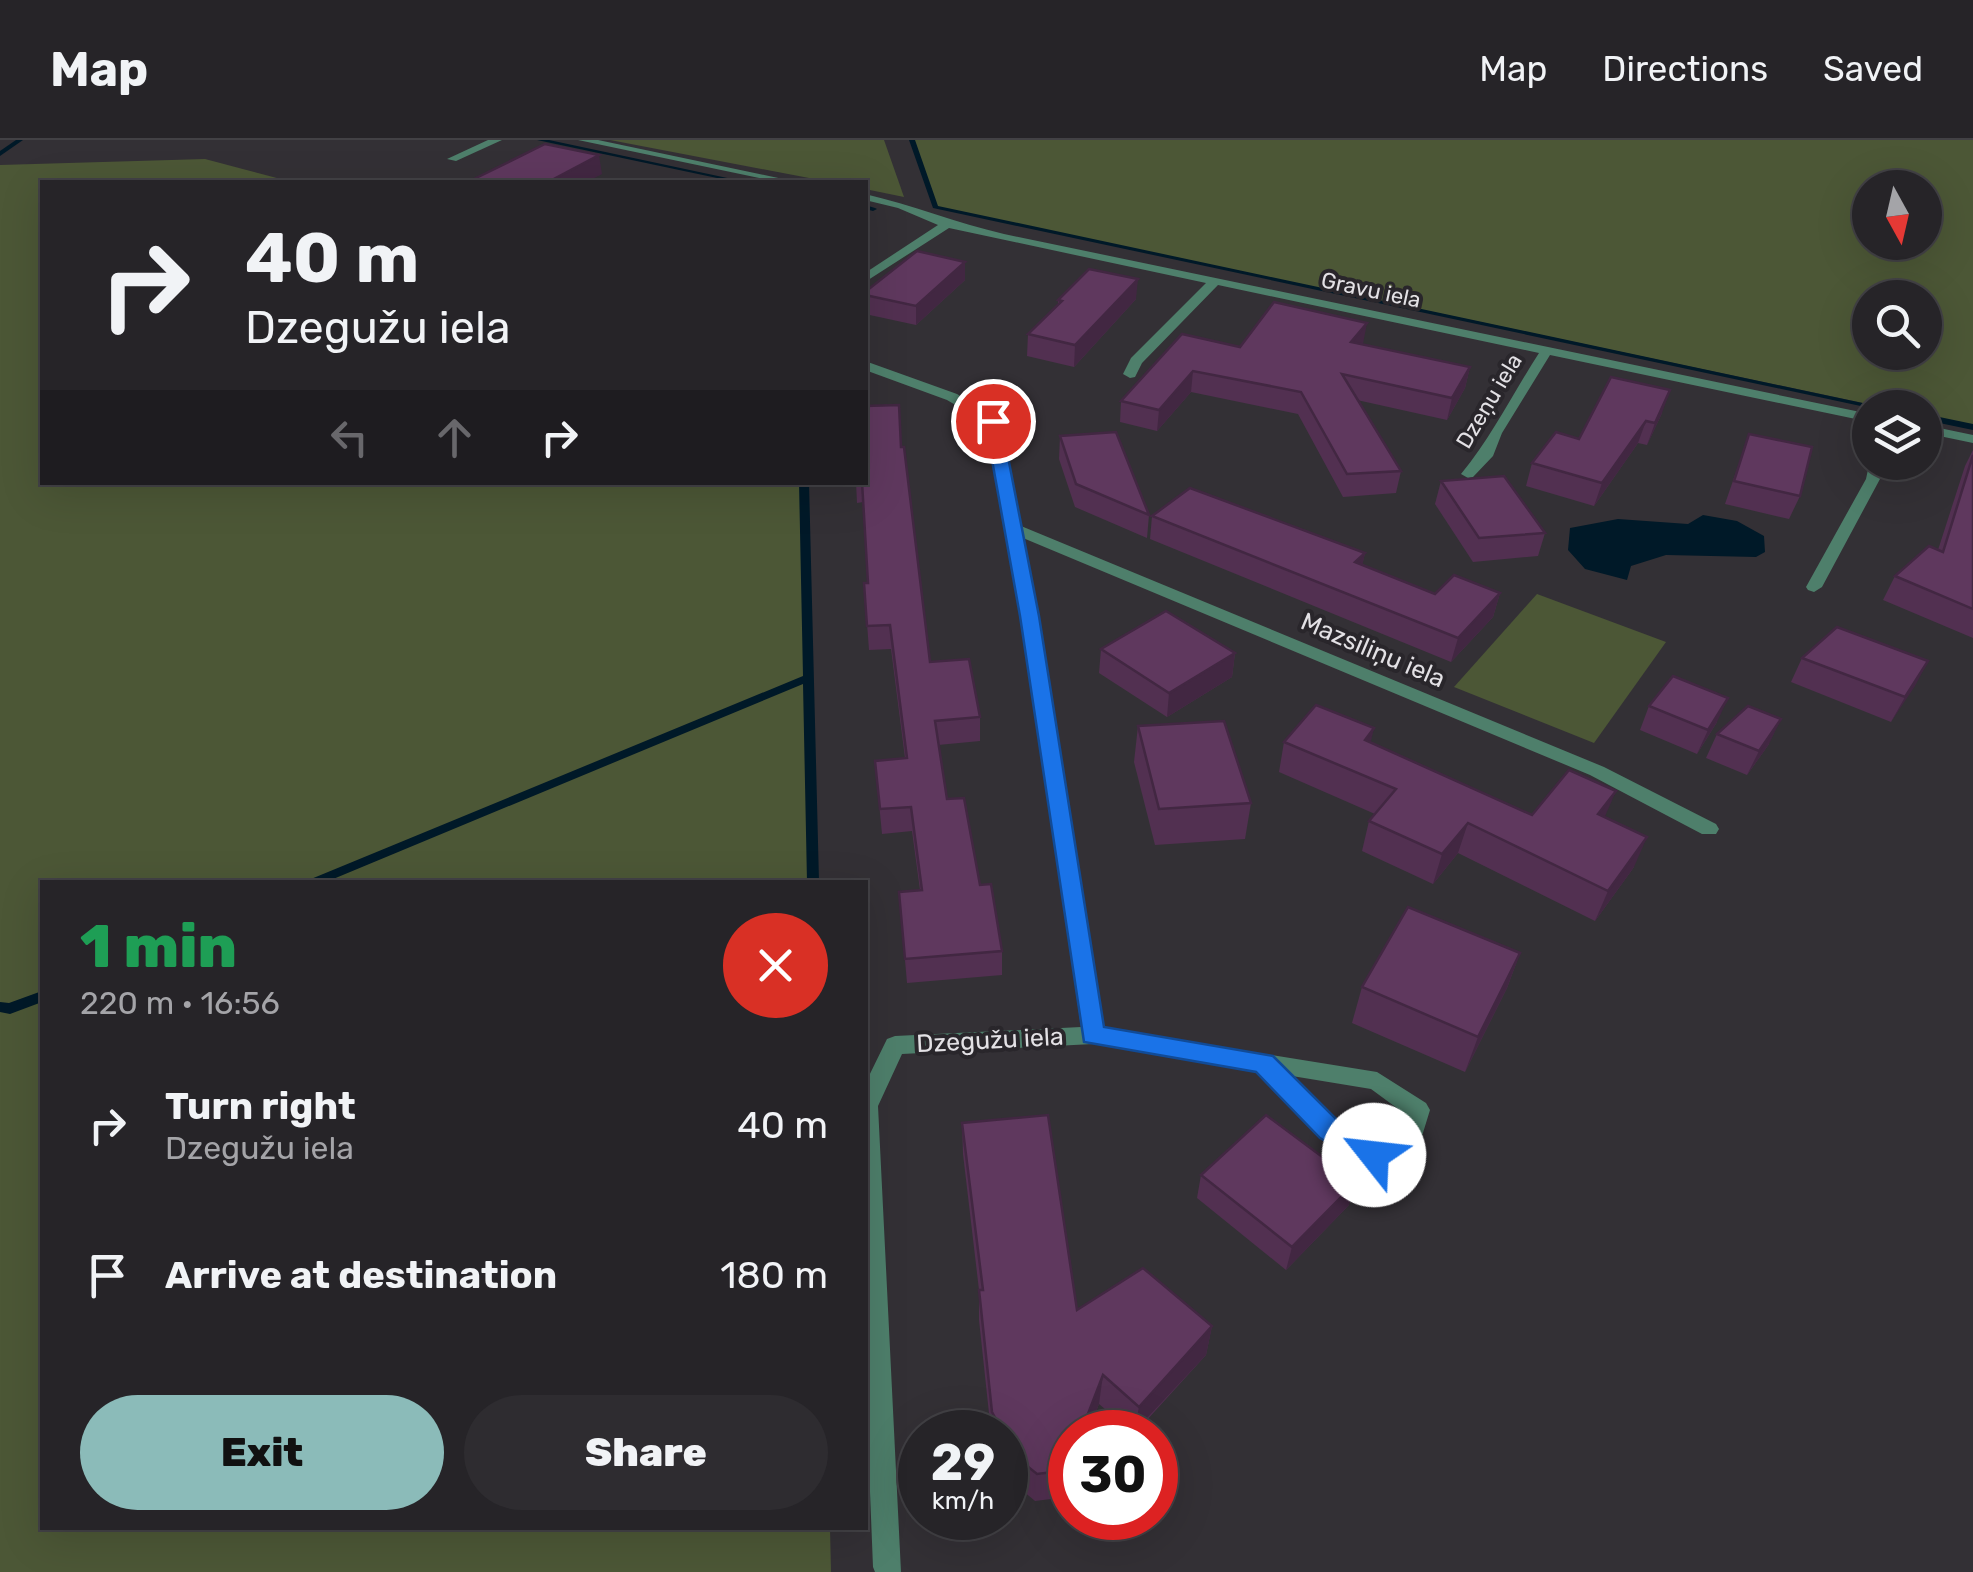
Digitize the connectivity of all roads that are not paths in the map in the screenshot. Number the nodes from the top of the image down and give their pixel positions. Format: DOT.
graph roads {
  1 [pos="497,140"];
  2 [pos="583,140"];
  3 [pos="452,159"];
  4 [pos="782,180"];
  5 [pos="868,198"];
  6 [pos="947,224"];
  7 [pos="868,276"];
  8 [pos="1214,281"];
  9 [pos="1546,350"];
  10 [pos="868,366"];
  11 [pos="1130,374"];
  12 [pos="1852,414"];
  13 [pos="1942,433"];
  14 [pos="1973,439"];
  15 [pos="1468,474"];
  16 [pos="1873,480"];
  17 [pos="1013,528"];
  18 [pos="1814,587"];
  19 [pos="1709,829"];
  20 [pos="1093,1035"];
  21 [pos="1264,1063"];
  22 [pos="868,1102"];
  23 [pos="868,1148"];
  24 [pos="888,1567"];
  1 -- 3 [label="street"];
  2 -- 4 [label="street"];
  5 -- 6 [label="street, Gravu iela"];
  6 -- 7 [label="street"];
  6 -- 8 [label="street, Gravu iela"];
  8 -- 9 [label="street, Gravu iela"];
  8 -- 11 [label="street"];
  9 -- 12 [label="street, Gravu iela"];
  9 -- 15 [label="street, Dzeņu iela"];
  10 -- 17 [label="street, Dzegužu iela"];
  13 -- 14 [label="street"];
  16 -- 18 [label="street"];
  17 -- 19 [label="street, Mazsiliņu iela"];
  17 -- 20 [label="street, Dzegužu iela"];
  20 -- 21 [label="street"];
  20 -- 22 [label="street, Dzegužu iela"];
  21 -- 21 [label="street"];
  23 -- 24 [label="street, Dzegužu iela"];
}
